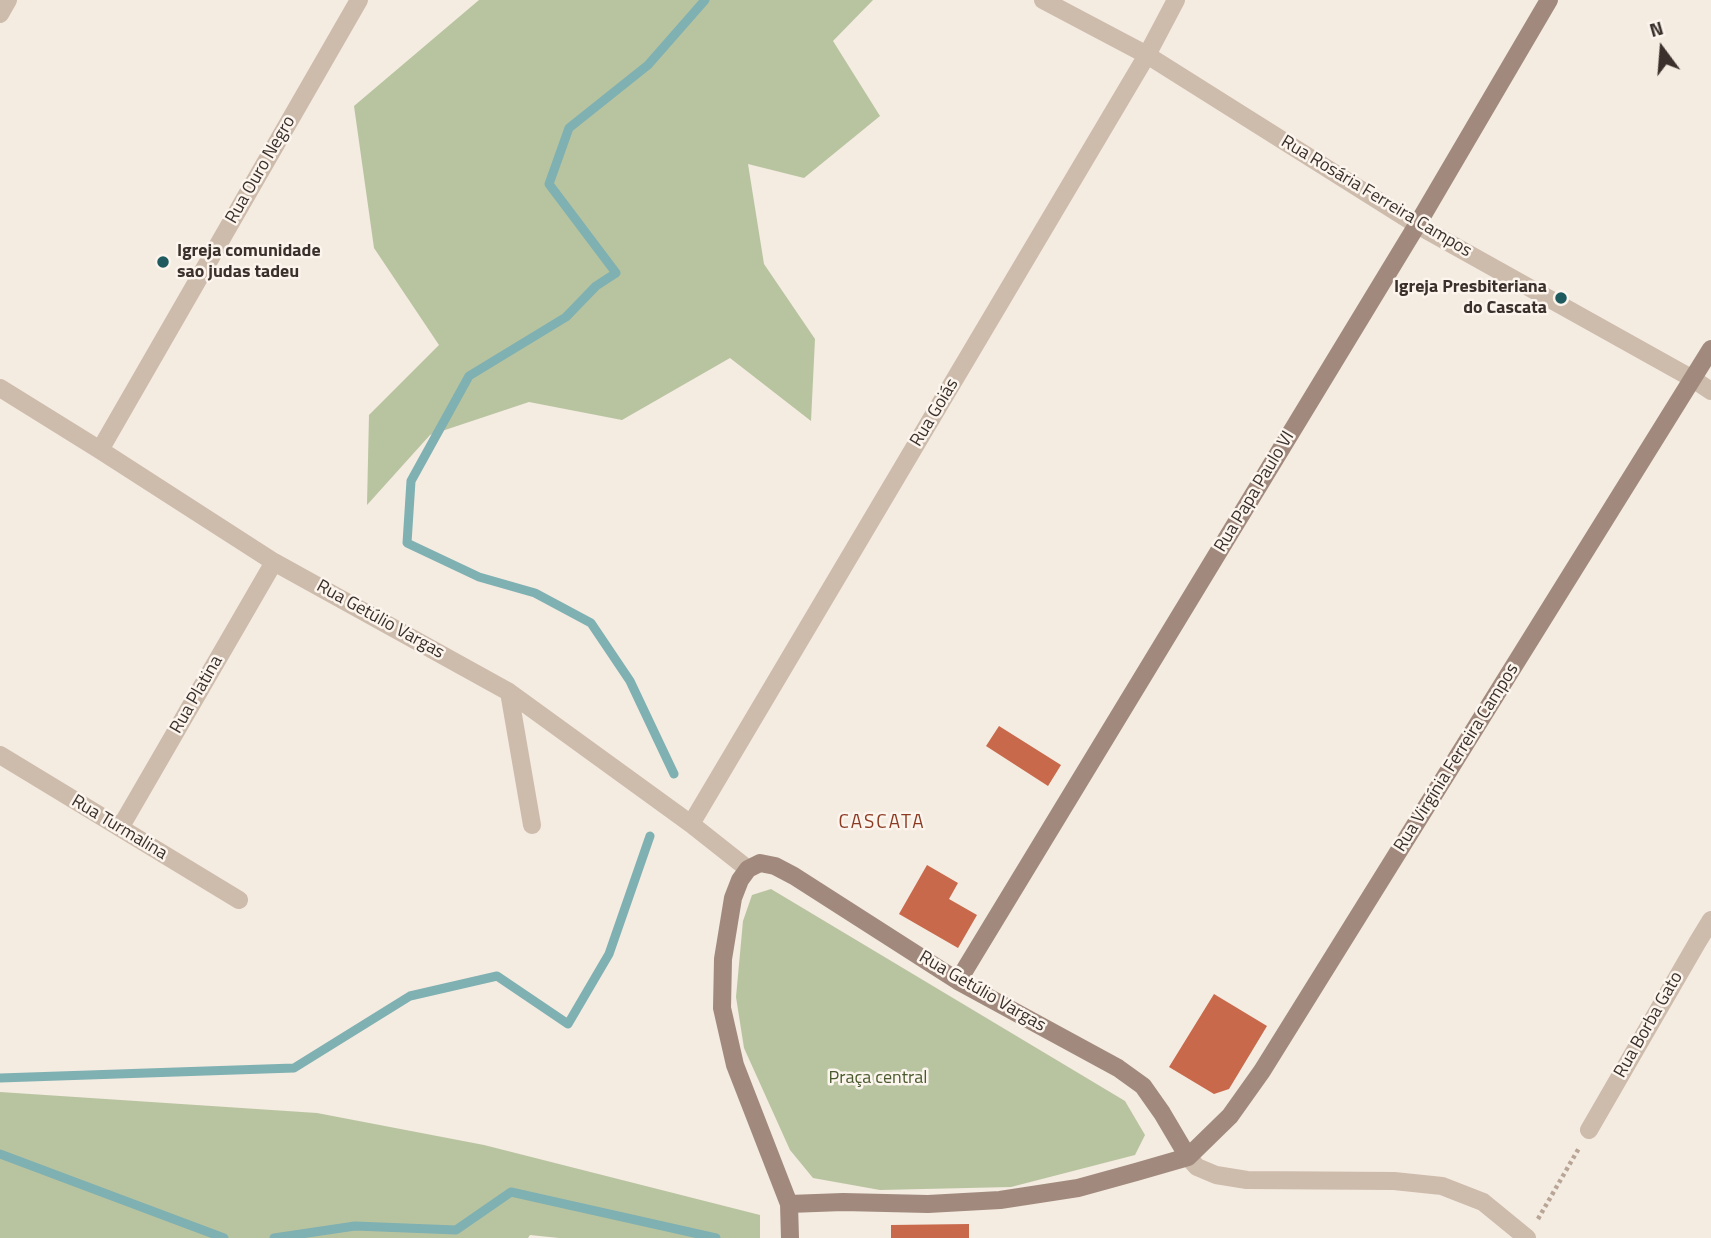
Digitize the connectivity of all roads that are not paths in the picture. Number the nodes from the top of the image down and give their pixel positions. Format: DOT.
graph roads {
  1 [pos="8,0"];
  2 [pos="359,0"];
  3 [pos="1043,0"];
  4 [pos="1176,0"];
  5 [pos="1549,0"];
  6 [pos="0,14"];
  7 [pos="1147,55"];
  8 [pos="1417,225"];
  9 [pos="1711,349"];
  10 [pos="1693,379"];
  11 [pos="0,388"];
  12 [pos="1711,391"];
  13 [pos="100,450"];
  14 [pos="274,562"];
  15 [pos="509,692"];
  16 [pos="0,755"];
  17 [pos="691,824"];
  18 [pos="532,825"];
  19 [pos="120,828"];
  20 [pos="748,869"];
  21 [pos="239,900"];
  22 [pos="1711,920"];
  23 [pos="958,981"];
  24 [pos="1589,1130"];
  25 [pos="1188,1157"];
  26 [pos="789,1204"];
  27 [pos="790,1238"];
  28 [pos="1527,1238"];
  1 -- 6 [label="street"];
  2 -- 13 [label="street, Rua Ouro Negro"];
  3 -- 7 [label="street, Rua Rosária Ferreira Campos"];
  4 -- 7 [label="street, Rua Goiás"];
  5 -- 8 [label="street, Rua Papa Paulo VI"];
  7 -- 8 [label="street, Rua Rosária Ferreira Campos"];
  7 -- 17 [label="street, Rua Goiás"];
  8 -- 10 [label="street, Rua Rosária Ferreira Campos"];
  8 -- 23 [label="street, Rua Papa Paulo VI"];
  9 -- 10 [label="street, Rua Virgínia Ferreira Campos"];
  10 -- 12 [label="street, Rua Rosária Ferreira Campos"];
  10 -- 25 [label="street, Rua Virgínia Ferreira Campos"];
  11 -- 13 [label="street, Rua Getúlio Vargas"];
  13 -- 14 [label="street, Rua Getúlio Vargas"];
  14 -- 15 [label="street, Rua Getúlio Vargas"];
  14 -- 19 [label="street, Rua Platina"];
  15 -- 17 [label="street, Rua Getúlio Vargas"];
  15 -- 18 [label="street"];
  16 -- 19 [label="street, Rua Turmalina"];
  17 -- 20 [label="street, Rua Getúlio Vargas"];
  19 -- 21 [label="street, Rua Turmalina"];
  20 -- 23 [label="street, Rua Getúlio Vargas"];
  20 -- 26 [label="street"];
  22 -- 24 [label="street, Rua Borba Gato"];
  23 -- 25 [label="street, Rua Getúlio Vargas"];
  25 -- 26 [label="street, Rua Virgínia Ferreira Campos"];
  25 -- 28 [label="street"];
  26 -- 27 [label="street"];
}
